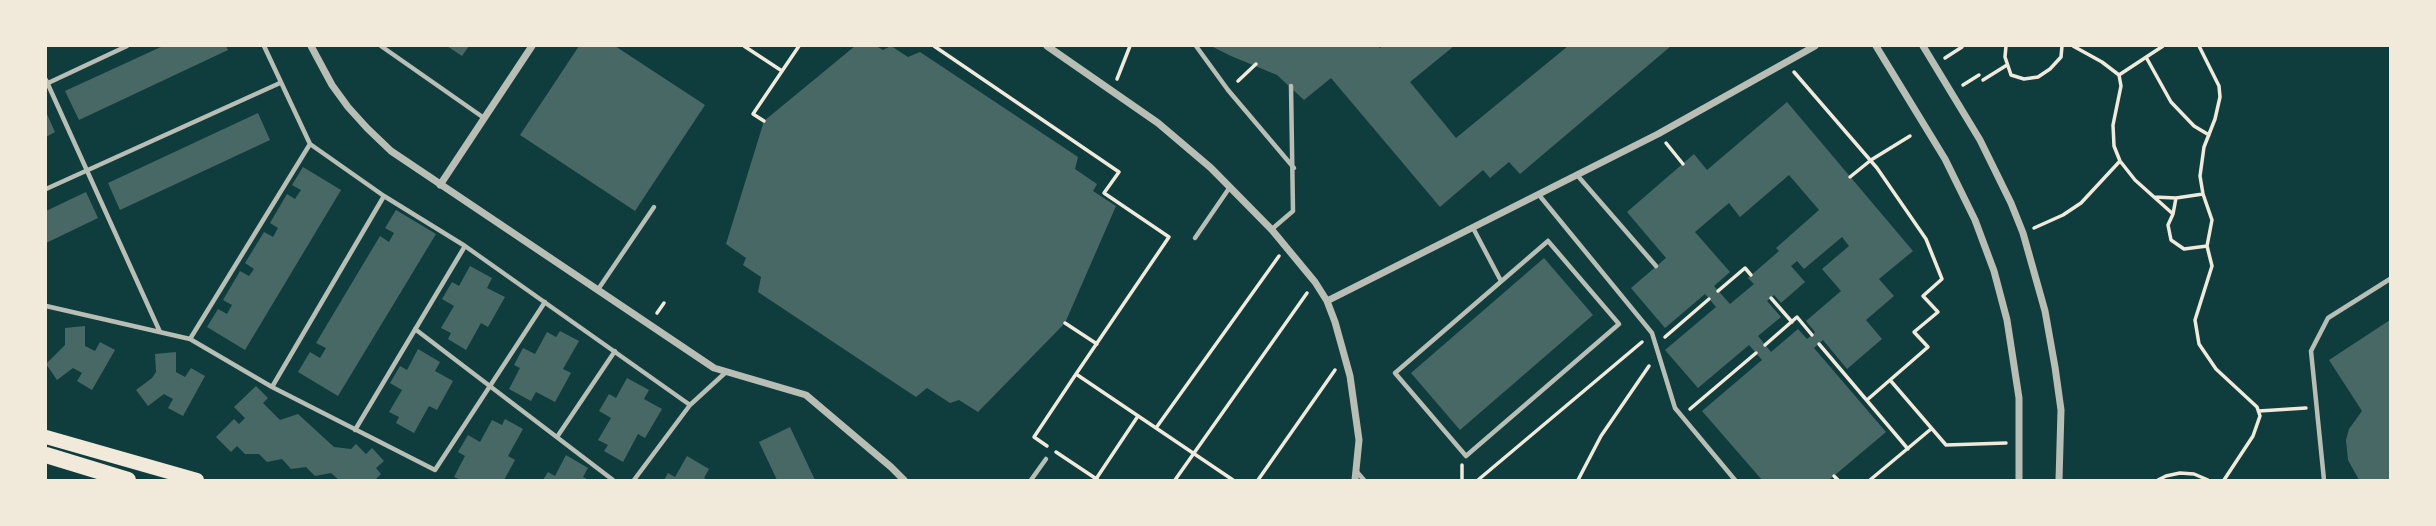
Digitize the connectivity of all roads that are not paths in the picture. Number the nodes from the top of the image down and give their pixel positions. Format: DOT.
graph roads {
  1 [pos="127,46"];
  2 [pos="264,46"];
  3 [pos="311,46"];
  4 [pos="381,46"];
  5 [pos="532,46"];
  6 [pos="1047,46"];
  7 [pos="1196,46"];
  8 [pos="1815,46"];
  9 [pos="1876,46"];
  10 [pos="1923,46"];
  11 [pos="46,82"];
  12 [pos="281,83"];
  13 [pos="1291,86"];
  14 [pos="484,118"];
  15 [pos="310,145"];
  16 [pos="1294,168"];
  17 [pos="87,170"];
  18 [pos="1576,175"];
  19 [pos="440,185"];
  20 [pos="1230,187"];
  21 [pos="46,189"];
  22 [pos="1538,194"];
  23 [pos="384,196"];
  24 [pos="653,207"];
  25 [pos="1473,227"];
  26 [pos="1272,230"];
  27 [pos="1195,238"];
  28 [pos="465,246"];
  29 [pos="1656,266"];
  30 [pos="2390,279"];
  31 [pos="1501,281"];
  32 [pos="599,288"];
  33 [pos="1326,301"];
  34 [pos="545,302"];
  35 [pos="46,306"];
  36 [pos="415,328"];
  37 [pos="161,333"];
  38 [pos="190,339"];
  39 [pos="615,351"];
  40 [pos="725,373"];
  41 [pos="489,386"];
  42 [pos="272,387"];
  43 [pos="690,405"];
  44 [pos="355,430"];
  45 [pos="46,437"];
  46 [pos="557,437"];
  47 [pos="46,455"];
  48 [pos="1046,459"];
  49 [pos="1356,476"];
  50 [pos="128,481"];
  51 [pos="197,481"];
  52 [pos="612,481"];
  53 [pos="634,481"];
  54 [pos="904,481"];
  55 [pos="1031,481"];
  56 [pos="1363,481"];
  57 [pos="1735,481"];
  58 [pos="2019,481"];
  59 [pos="2059,481"];
  60 [pos="2324,481"];
  1 -- 11 [label="lane"];
  2 -- 12 [label="lane"];
  3 -- 19 [label="street"];
  4 -- 14 [label="lane"];
  5 -- 14 [label="street"];
  6 -- 20 [label="street"];
  7 -- 16 [label="lane"];
  8 -- 18 [label="street"];
  9 -- 58 [label="street"];
  10 -- 59 [label="street"];
  11 -- 17 [label="lane"];
  12 -- 15 [label="lane"];
  12 -- 17 [label="lane"];
  13 -- 16 [label="lane"];
  14 -- 19 [label="street"];
  15 -- 23 [label="lane"];
  15 -- 38 [label="lane"];
  16 -- 26 [label="lane"];
  17 -- 21 [label="lane"];
  17 -- 37 [label="lane"];
  18 -- 22 [label="street"];
  18 -- 29 [label="lane"];
  19 -- 32 [label="street"];
  20 -- 26 [label="street"];
  20 -- 27 [label="lane"];
  22 -- 25 [label="street"];
  22 -- 57 [label="lane"];
  23 -- 28 [label="lane"];
  23 -- 42 [label="lane"];
  24 -- 32 [label="lane"];
  25 -- 31 [label="lane"];
  25 -- 33 [label="street"];
  26 -- 33 [label="street"];
  28 -- 34 [label="lane"];
  28 -- 36 [label="lane"];
  30 -- 60 [label="lane"];
  31 -- 31 [label="lane"];
  32 -- 40 [label="street"];
  33 -- 49 [label="street"];
  34 -- 39 [label="lane"];
  34 -- 41 [label="lane"];
  35 -- 37 [label="lane"];
  36 -- 41 [label="lane"];
  36 -- 44 [label="lane"];
  37 -- 38 [label="lane"];
  38 -- 42 [label="lane"];
  39 -- 43 [label="lane"];
  39 -- 46 [label="lane"];
  40 -- 43 [label="lane"];
  40 -- 54 [label="street"];
  41 -- 44 [label="lane"];
  41 -- 46 [label="lane"];
  42 -- 44 [label="lane"];
  43 -- 53 [label="lane"];
  45 -- 51 [label="main road"];
  46 -- 52 [label="lane"];
  47 -- 50 [label="highway"];
  48 -- 55 [label="lane"];
  49 -- 56 [label="lane"];
}
